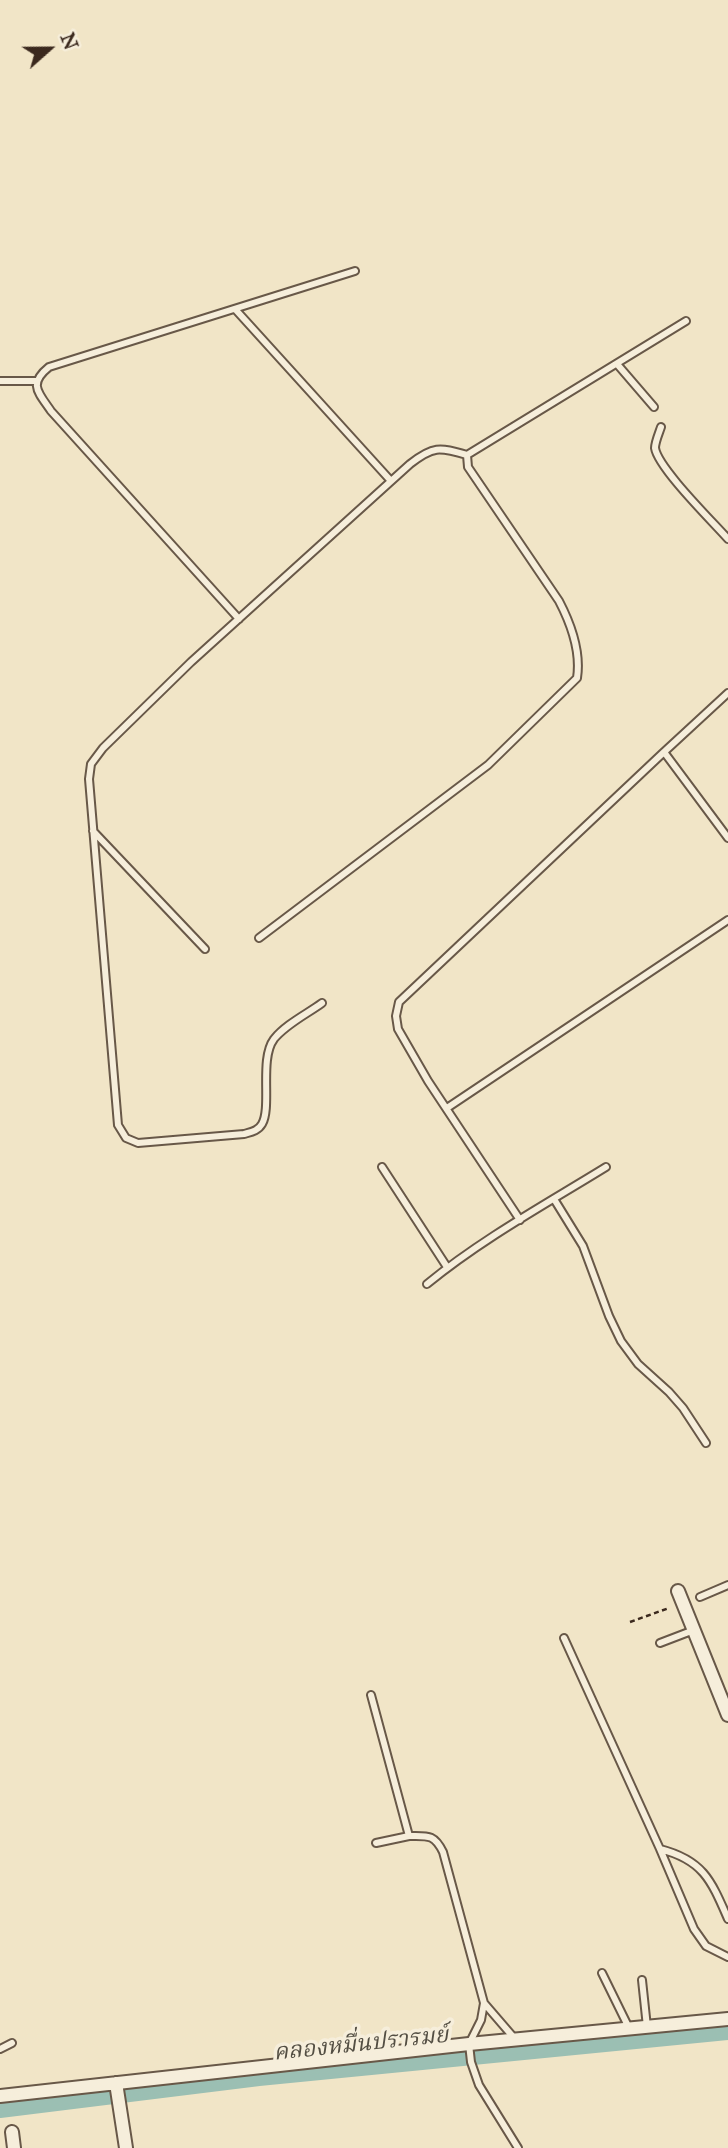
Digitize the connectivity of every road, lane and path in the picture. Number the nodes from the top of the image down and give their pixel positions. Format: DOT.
graph roads {
  1 [pos="355,271"];
  2 [pos="235,309"];
  3 [pos="686,321"];
  4 [pos="617,365"];
  5 [pos="0,381"];
  6 [pos="36,382"];
  7 [pos="654,407"];
  8 [pos="661,427"];
  9 [pos="467,455"];
  10 [pos="391,481"];
  11 [pos="728,539"];
  12 [pos="239,619"];
  13 [pos="728,693"];
  14 [pos="664,752"];
  15 [pos="93,831"];
  16 [pos="728,838"];
  17 [pos="728,920"];
  18 [pos="259,938"];
  19 [pos="205,949"];
  20 [pos="323,1003"];
  21 [pos="447,1108"];
  22 [pos="382,1167"];
  23 [pos="607,1167"];
  24 [pos="554,1199"];
  25 [pos="520,1220"];
  26 [pos="447,1267"];
  27 [pos="427,1284"];
  28 [pos="706,1444"];
  29 [pos="728,1585"];
  30 [pos="681,1597"];
  31 [pos="700,1597"];
  32 [pos="630,1622"];
  33 [pos="694,1630"];
  34 [pos="564,1639"];
  35 [pos="660,1643"];
  36 [pos="371,1695"];
  37 [pos="728,1715"];
  38 [pos="410,1836"];
  39 [pos="376,1843"];
  40 [pos="660,1849"];
  41 [pos="728,1919"];
  42 [pos="728,1957"];
  43 [pos="602,1973"];
  44 [pos="642,1980"];
  45 [pos="484,2003"];
  46 [pos="728,2019"];
  47 [pos="647,2027"];
  48 [pos="630,2029"];
  49 [pos="516,2040"];
  50 [pos="12,2043"];
  51 [pos="469,2044"];
  52 [pos="0,2049"];
  53 [pos="117,2088"];
  54 [pos="0,2096"];
  55 [pos="12,2132"];
  56 [pos="14,2148"];
  57 [pos="126,2148"];
  58 [pos="517,2148"];
  1 -- 2 [label="lane"];
  2 -- 6 [label="lane"];
  2 -- 10 [label="lane"];
  3 -- 4 [label="lane"];
  4 -- 7 [label="lane"];
  4 -- 9 [label="lane"];
  5 -- 6 [label="lane"];
  6 -- 12 [label="lane"];
  8 -- 11 [label="lane"];
  9 -- 10 [label="lane"];
  9 -- 18 [label="lane"];
  10 -- 12 [label="lane"];
  12 -- 15 [label="lane"];
  13 -- 14 [label="lane"];
  14 -- 16 [label="lane"];
  14 -- 21 [label="lane"];
  15 -- 19 [label="lane"];
  15 -- 20 [label="lane"];
  17 -- 21 [label="lane"];
  21 -- 25 [label="lane"];
  22 -- 26 [label="lane"];
  23 -- 24 [label="lane"];
  24 -- 25 [label="lane"];
  24 -- 28 [label="lane"];
  25 -- 26 [label="lane"];
  26 -- 27 [label="lane"];
  29 -- 31 [label="lane"];
  30 -- 32 [label="path"];
  30 -- 33 [label="street"];
  33 -- 35 [label="lane"];
  33 -- 37 [label="street"];
  34 -- 40 [label="lane"];
  36 -- 38 [label="lane"];
  38 -- 39 [label="lane"];
  38 -- 45 [label="lane"];
  40 -- 41 [label="lane"];
  40 -- 42 [label="lane"];
  43 -- 48 [label="lane"];
  44 -- 47 [label="lane"];
  45 -- 49 [label="lane"];
  45 -- 51 [label="lane"];
  46 -- 47 [label="street"];
  47 -- 48 [label="street"];
  48 -- 49 [label="street"];
  49 -- 51 [label="street"];
  50 -- 52 [label="lane"];
  51 -- 53 [label="street"];
  51 -- 58 [label="lane"];
  53 -- 54 [label="street"];
  53 -- 57 [label="street"];
  55 -- 56 [label="street"];
}
